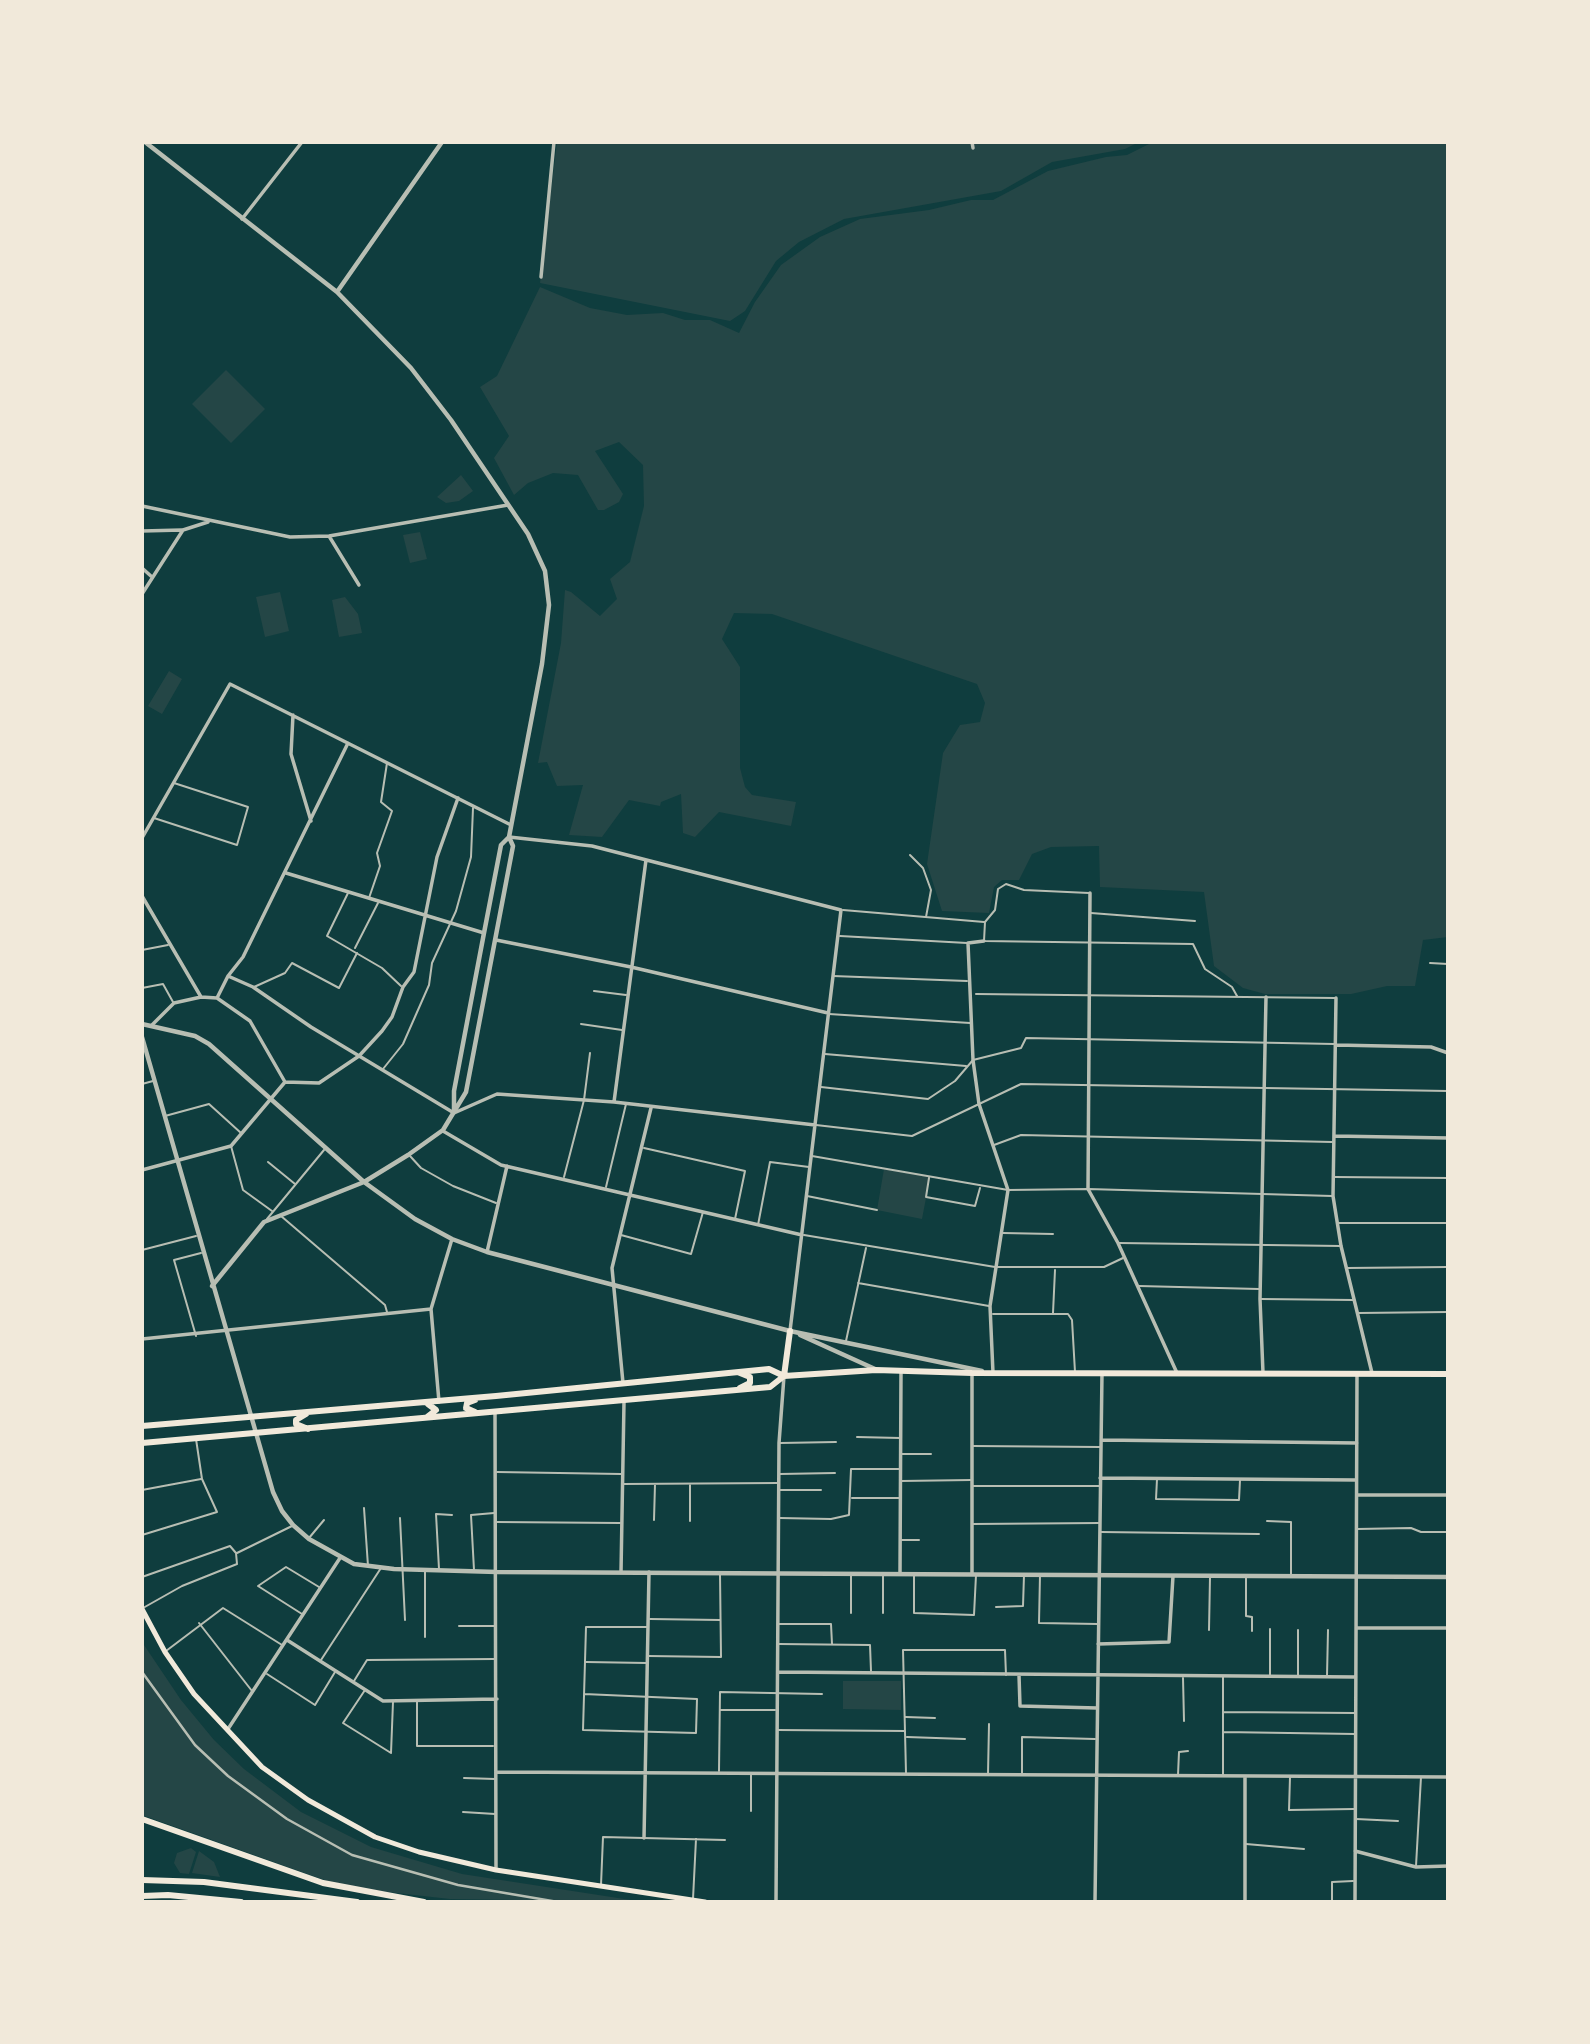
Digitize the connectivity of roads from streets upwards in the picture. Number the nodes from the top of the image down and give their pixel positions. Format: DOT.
graph roads {
  1 [pos="145,142"];
  2 [pos="302,142"];
  3 [pos="442,142"];
  4 [pos="554,142"];
  5 [pos="972,142"];
  6 [pos="973,148"];
  7 [pos="242,219"];
  8 [pos="541,277"];
  9 [pos="337,292"];
  10 [pos="508,505"];
  11 [pos="142,506"];
  12 [pos="210,522"];
  13 [pos="183,530"];
  14 [pos="142,531"];
  15 [pos="329,536"];
  16 [pos="142,568"];
  17 [pos="152,577"];
  18 [pos="359,585"];
  19 [pos="142,594"];
  20 [pos="293,715"];
  21 [pos="348,743"];
  22 [pos="458,798"];
  23 [pos="311,821"];
  24 [pos="511,825"];
  25 [pos="509,837"];
  26 [pos="142,838"];
  27 [pos="646,860"];
  28 [pos="286,873"];
  29 [pos="1090,893"];
  30 [pos="142,896"];
  31 [pos="425,916"];
  32 [pos="484,933"];
  33 [pos="494,940"];
  34 [pos="984,941"];
  35 [pos="631,967"];
  36 [pos="228,976"];
  37 [pos="201,997"];
  38 [pos="1266,997"];
  39 [pos="218,998"];
  40 [pos="1336,998"];
  41 [pos="828,1013"];
  42 [pos="142,1024"];
  43 [pos="151,1026"];
  44 [pos="142,1037"];
  45 [pos="1335,1044"];
  46 [pos="1448,1053"];
  47 [pos="359,1056"];
  48 [pos="285,1082"];
  49 [pos="272,1099"];
  50 [pos="614,1102"];
  51 [pos="651,1108"];
  52 [pos="454,1113"];
  53 [pos="815,1125"];
  54 [pos="443,1130"];
  55 [pos="1448,1138"];
  56 [pos="1334,1139"];
  57 [pos="176,1161"];
  58 [pos="507,1166"];
  59 [pos="142,1170"];
  60 [pos="364,1182"];
  61 [pos="630,1195"];
  62 [pos="802,1235"];
  63 [pos="452,1239"];
  64 [pos="487,1252"];
  65 [pos="613,1285"];
  66 [pos="211,1287"];
  67 [pos="431,1309"];
  68 [pos="226,1331"];
  69 [pos="790,1331"];
  70 [pos="142,1339"];
  71 [pos="876,1370"];
  72 [pos="901,1370"];
  73 [pos="738,1372"];
  74 [pos="972,1373"];
  75 [pos="993,1373"];
  76 [pos="1102,1373"];
  77 [pos="1177,1373"];
  78 [pos="1263,1373"];
  79 [pos="1357,1373"];
  80 [pos="1372,1373"];
  81 [pos="1448,1374"];
  82 [pos="784,1376"];
  83 [pos="623,1382"];
  84 [pos="739,1389"];
  85 [pos="480,1398"];
  86 [pos="624,1399"];
  87 [pos="439,1402"];
  88 [pos="421,1403"];
  89 [pos="495,1412"];
  90 [pos="308,1413"];
  91 [pos="481,1414"];
  92 [pos="252,1418"];
  93 [pos="422,1419"];
  94 [pos="142,1426"];
  95 [pos="309,1429"];
  96 [pos="256,1433"];
  97 [pos="1101,1440"];
  98 [pos="142,1443"];
  99 [pos="1357,1443"];
  100 [pos="1100,1478"];
  101 [pos="1356,1480"];
  102 [pos="1357,1495"];
  103 [pos="1448,1495"];
  104 [pos="340,1558"];
  105 [pos="497,1572"];
  106 [pos="621,1572"];
  107 [pos="649,1572"];
  108 [pos="778,1573"];
  109 [pos="900,1573"];
  110 [pos="974,1573"];
  111 [pos="1099,1574"];
  112 [pos="1173,1576"];
  113 [pos="1356,1576"];
  114 [pos="1448,1577"];
  115 [pos="142,1609"];
  116 [pos="1356,1628"];
  117 [pos="1448,1628"];
  118 [pos="286,1640"];
  119 [pos="1098,1644"];
  120 [pos="142,1672"];
  121 [pos="778,1672"];
  122 [pos="1019,1675"];
  123 [pos="1098,1675"];
  124 [pos="1356,1678"];
  125 [pos="496,1699"];
  126 [pos="1097,1708"];
  127 [pos="226,1732"];
  128 [pos="496,1772"];
  129 [pos="646,1773"];
  130 [pos="777,1773"];
  131 [pos="1096,1775"];
  132 [pos="1245,1776"];
  133 [pos="1356,1777"];
  134 [pos="1448,1777"];
  135 [pos="142,1819"];
  136 [pos="644,1838"];
  137 [pos="1355,1851"];
  138 [pos="1448,1866"];
  139 [pos="496,1870"];
  140 [pos="142,1880"];
  141 [pos="142,1896"];
  142 [pos="241,1902"];
  143 [pos="357,1902"];
  144 [pos="424,1902"];
  145 [pos="558,1902"];
  146 [pos="705,1902"];
  147 [pos="776,1902"];
  148 [pos="1095,1902"];
  149 [pos="1245,1902"];
  150 [pos="1355,1902"];
  1 -- 7 [label="street"];
  2 -- 7 [label="street"];
  3 -- 9 [label="street"];
  4 -- 8 [label="street"];
  5 -- 6 [label="street"];
  7 -- 9 [label="street"];
  9 -- 10 [label="street"];
  10 -- 15 [label="street"];
  10 -- 24 [label="street"];
  11 -- 12 [label="street"];
  12 -- 13 [label="street"];
  12 -- 15 [label="street"];
  13 -- 14 [label="street"];
  13 -- 17 [label="street"];
  15 -- 18 [label="street"];
  16 -- 17 [label="street"];
  17 -- 19 [label="street"];
  20 -- 21 [label="street"];
  20 -- 23 [label="street"];
  20 -- 26 [label="street"];
  21 -- 22 [label="street"];
  21 -- 23 [label="street"];
  22 -- 24 [label="street"];
  22 -- 31 [label="street"];
  23 -- 28 [label="street"];
  24 -- 25 [label="street"];
  25 -- 27 [label="street"];
  25 -- 32 [label="street"];
  25 -- 33 [label="street"];
  27 -- 35 [label="street"];
  27 -- 41 [label="street"];
  28 -- 31 [label="street"];
  28 -- 36 [label="street"];
  29 -- 77 [label="street"];
  30 -- 37 [label="street"];
  31 -- 32 [label="street"];
  31 -- 47 [label="street"];
  32 -- 52 [label="street"];
  33 -- 35 [label="street"];
  33 -- 52 [label="street"];
  34 -- 75 [label="street"];
  35 -- 41 [label="street"];
  35 -- 50 [label="street"];
  36 -- 39 [label="street"];
  36 -- 47 [label="street"];
  37 -- 39 [label="street"];
  37 -- 43 [label="street"];
  38 -- 78 [label="street"];
  39 -- 48 [label="street"];
  40 -- 45 [label="street"];
  41 -- 53 [label="street"];
  42 -- 43 [label="street"];
  43 -- 49 [label="street"];
  44 -- 57 [label="street"];
  45 -- 46 [label="street"];
  45 -- 56 [label="street"];
  47 -- 48 [label="street"];
  47 -- 52 [label="street"];
  48 -- 49 [label="street"];
  49 -- 57 [label="street"];
  49 -- 60 [label="street"];
  50 -- 51 [label="street"];
  50 -- 52 [label="street"];
  51 -- 53 [label="street"];
  51 -- 61 [label="street"];
  52 -- 54 [label="street"];
  53 -- 62 [label="street"];
  54 -- 58 [label="street"];
  54 -- 60 [label="street"];
  55 -- 56 [label="street"];
  56 -- 80 [label="street"];
  57 -- 59 [label="street"];
  57 -- 66 [label="street"];
  58 -- 61 [label="street"];
  58 -- 64 [label="street"];
  60 -- 63 [label="street"];
  60 -- 66 [label="street"];
  61 -- 62 [label="street"];
  61 -- 65 [label="street"];
  62 -- 69 [label="street"];
  63 -- 64 [label="street"];
  63 -- 67 [label="street"];
  64 -- 65 [label="street"];
  65 -- 69 [label="street"];
  65 -- 83 [label="street"];
  66 -- 68 [label="street"];
  67 -- 68 [label="street"];
  67 -- 87 [label="street"];
  68 -- 70 [label="street"];
  68 -- 92 [label="street"];
  69 -- 71 [label="street"];
  69 -- 75 [label="street"];
  69 -- 82 [label="main road"];
  71 -- 72 [label="main road"];
  71 -- 82 [label="main road"];
  72 -- 74 [label="main road"];
  72 -- 109 [label="street"];
  73 -- 82 [label="main road"];
  73 -- 83 [label="main road"];
  73 -- 84 [label="main road"];
  74 -- 75 [label="main road"];
  74 -- 110 [label="street"];
  75 -- 76 [label="main road"];
  76 -- 77 [label="main road"];
  76 -- 97 [label="street"];
  77 -- 78 [label="main road"];
  78 -- 79 [label="main road"];
  79 -- 80 [label="main road"];
  79 -- 99 [label="street"];
  80 -- 81 [label="main road"];
  82 -- 84 [label="main road"];
  82 -- 108 [label="street"];
  83 -- 85 [label="main road"];
  84 -- 86 [label="main road"];
  85 -- 87 [label="main road"];
  85 -- 91 [label="main road"];
  86 -- 89 [label="main road"];
  86 -- 106 [label="street"];
  87 -- 88 [label="main road"];
  88 -- 90 [label="main road"];
  88 -- 93 [label="main road"];
  89 -- 91 [label="main road"];
  89 -- 105 [label="street"];
  90 -- 92 [label="main road"];
  90 -- 95 [label="main road"];
  91 -- 93 [label="main road"];
  92 -- 94 [label="main road"];
  92 -- 96 [label="street"];
  93 -- 95 [label="main road"];
  95 -- 96 [label="main road"];
  96 -- 98 [label="main road"];
  96 -- 104 [label="street"];
  97 -- 99 [label="street"];
  97 -- 100 [label="street"];
  99 -- 101 [label="street"];
  100 -- 101 [label="street"];
  100 -- 111 [label="street"];
  101 -- 102 [label="street"];
  102 -- 103 [label="street"];
  102 -- 113 [label="street"];
  104 -- 105 [label="street"];
  104 -- 118 [label="street"];
  105 -- 106 [label="street"];
  105 -- 125 [label="street"];
  106 -- 107 [label="street"];
  107 -- 108 [label="street"];
  107 -- 129 [label="street"];
  108 -- 109 [label="street"];
  108 -- 121 [label="street"];
  109 -- 110 [label="street"];
  110 -- 111 [label="street"];
  111 -- 112 [label="street"];
  111 -- 119 [label="street"];
  112 -- 113 [label="street"];
  112 -- 119 [label="street"];
  113 -- 114 [label="street"];
  113 -- 116 [label="street"];
  115 -- 127 [label="main road"];
  116 -- 117 [label="street"];
  116 -- 124 [label="street"];
  118 -- 125 [label="street"];
  118 -- 127 [label="street"];
  119 -- 123 [label="street"];
  120 -- 145 [label="street"];
  121 -- 122 [label="street"];
  121 -- 130 [label="street"];
  122 -- 123 [label="street"];
  122 -- 126 [label="street"];
  123 -- 124 [label="street"];
  123 -- 126 [label="street"];
  124 -- 133 [label="street"];
  125 -- 128 [label="street"];
  126 -- 131 [label="street"];
  127 -- 139 [label="main road"];
  128 -- 129 [label="street"];
  128 -- 139 [label="street"];
  129 -- 130 [label="street"];
  129 -- 136 [label="street"];
  130 -- 131 [label="street"];
  130 -- 147 [label="street"];
  131 -- 132 [label="street"];
  131 -- 148 [label="street"];
  132 -- 133 [label="street"];
  132 -- 149 [label="street"];
  133 -- 134 [label="street"];
  133 -- 137 [label="street"];
  135 -- 144 [label="main road"];
  137 -- 138 [label="street"];
  137 -- 150 [label="street"];
  139 -- 146 [label="main road"];
  140 -- 143 [label="main road"];
  141 -- 142 [label="main road"];
}
